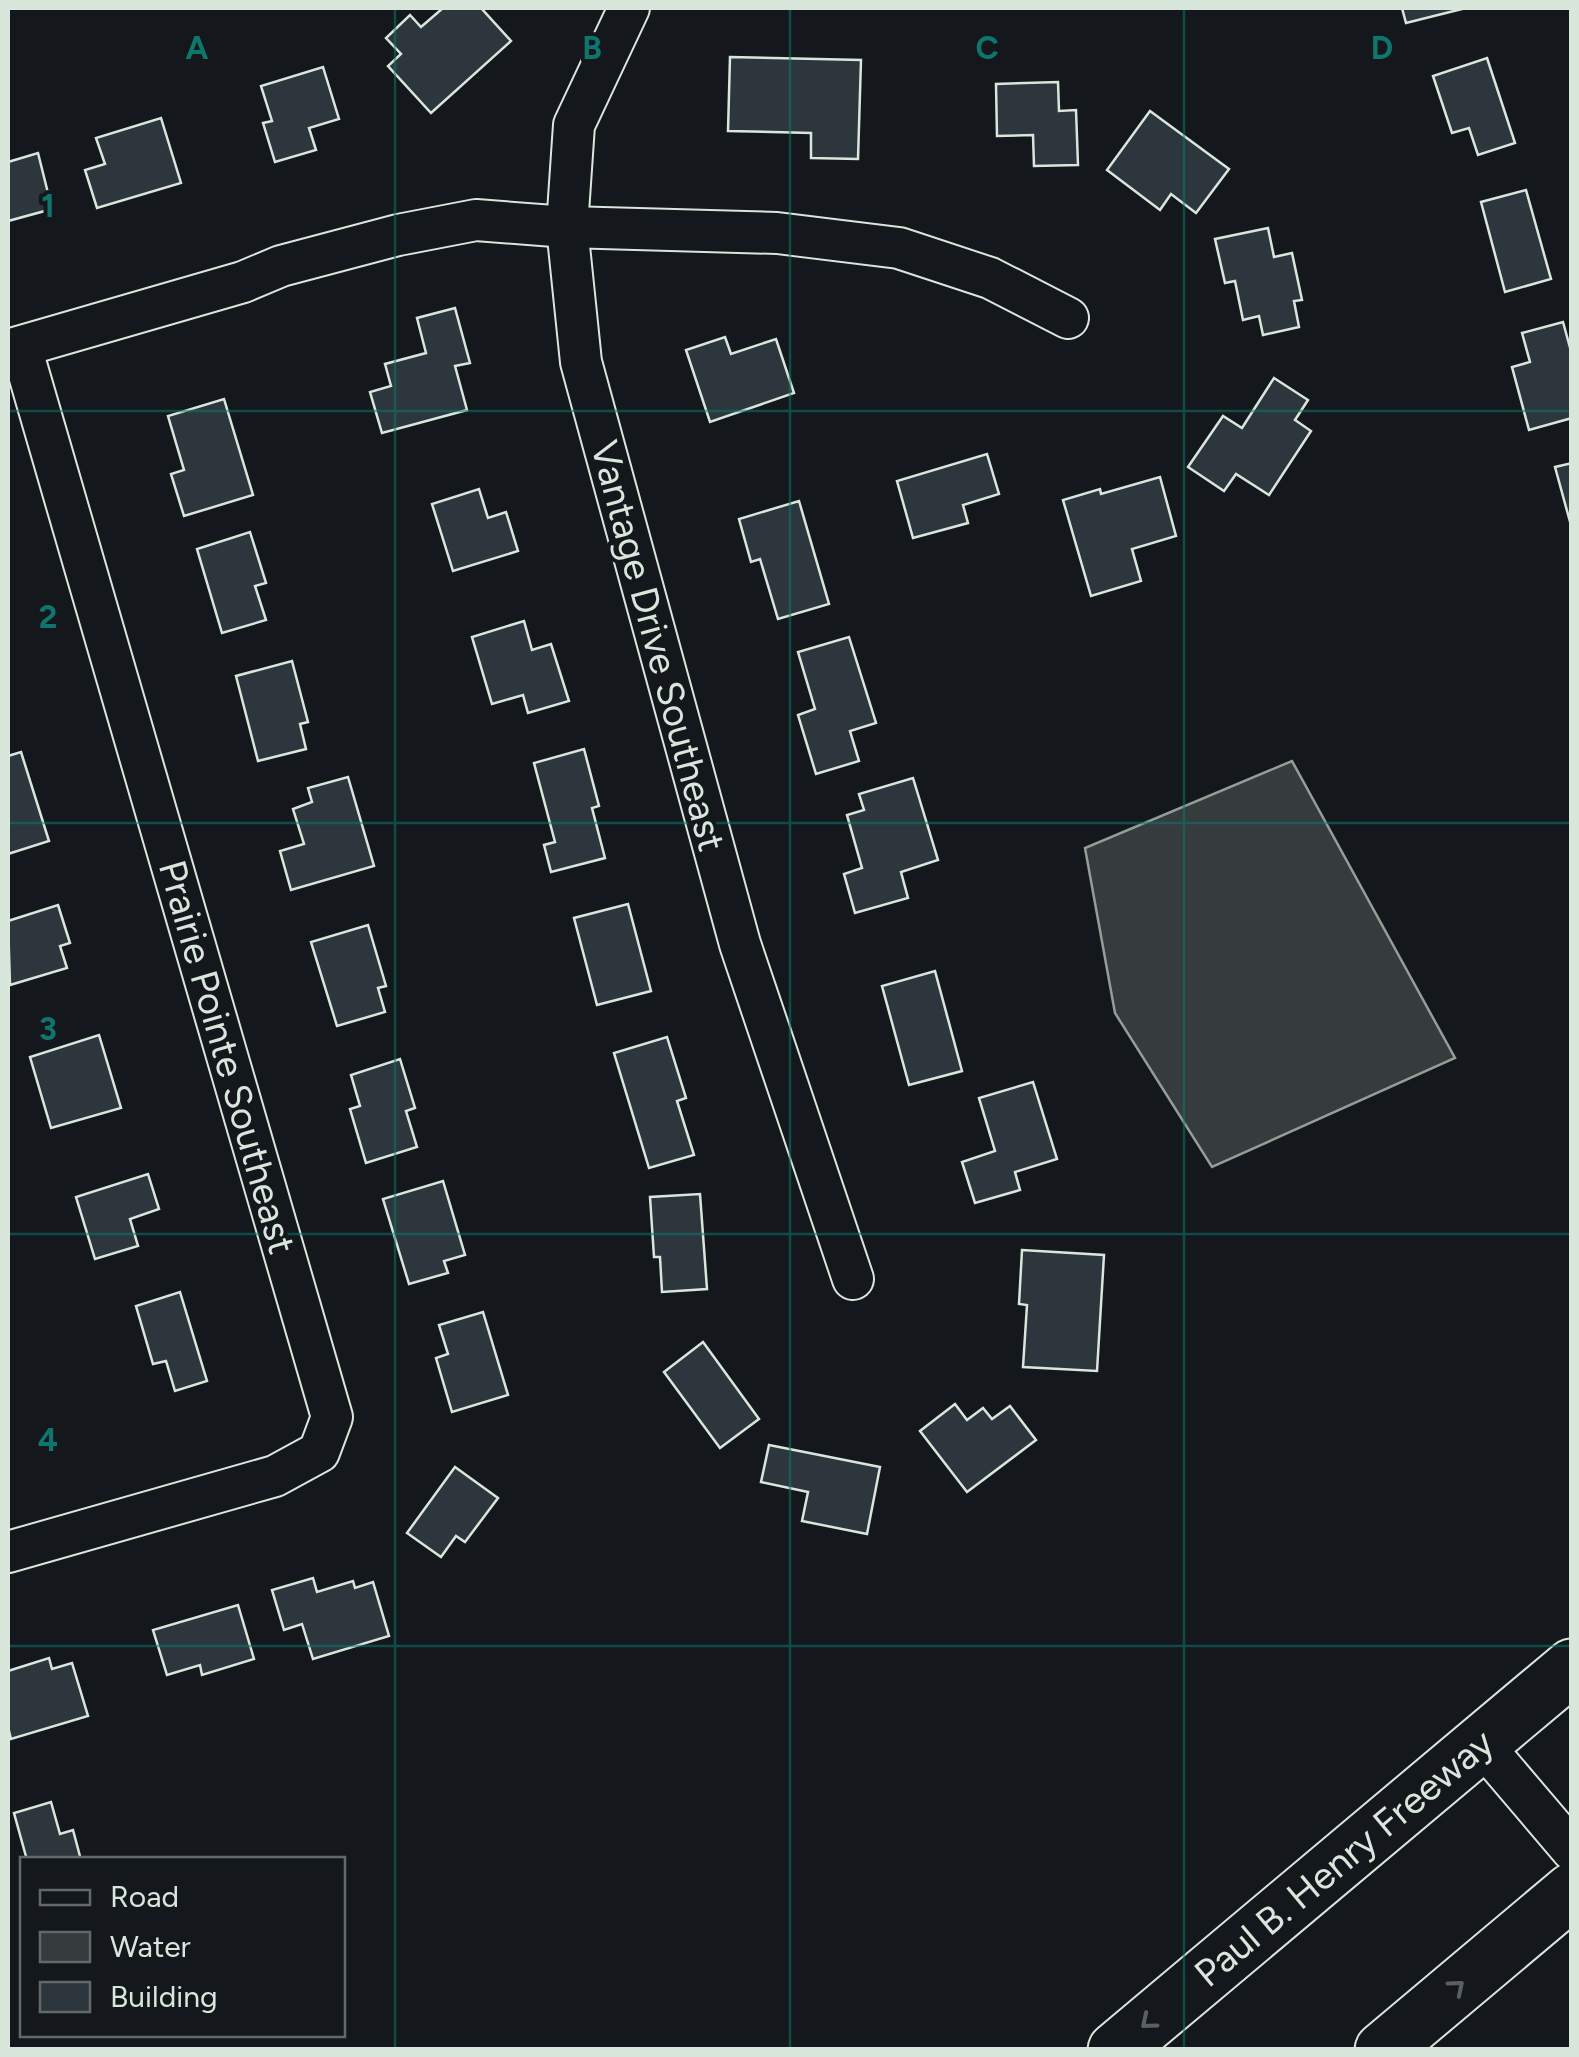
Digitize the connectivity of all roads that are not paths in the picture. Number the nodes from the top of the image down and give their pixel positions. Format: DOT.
graph roads {
  1 [pos="629,8"];
  2 [pos="567,227"];
  3 [pos="1068,318"];
  4 [pos="14,349"];
  5 [pos="853,1279"];
  6 [pos="8,1552"];
  7 [pos="1572,1667"];
  8 [pos="1481,1743"];
  9 [pos="1572,1850"];
  10 [pos="1572,1891"];
  11 [pos="1116,2050"];
  12 [pos="1382,2050"];
  1 -- 2 [label="street, Vantage Drive Southeast"];
  2 -- 3 [label="street"];
  2 -- 4 [label="street"];
  2 -- 5 [label="street, Vantage Drive Southeast"];
  4 -- 6 [label="street, Prairie Pointe Southeast"];
  7 -- 8 [label="highway, Paul B. Henry Freeway"];
  8 -- 9 [label="street"];
  8 -- 11 [label="highway, Paul B. Henry Freeway, one-way"];
  12 -- 10 [label="highway, one-way"];
}
